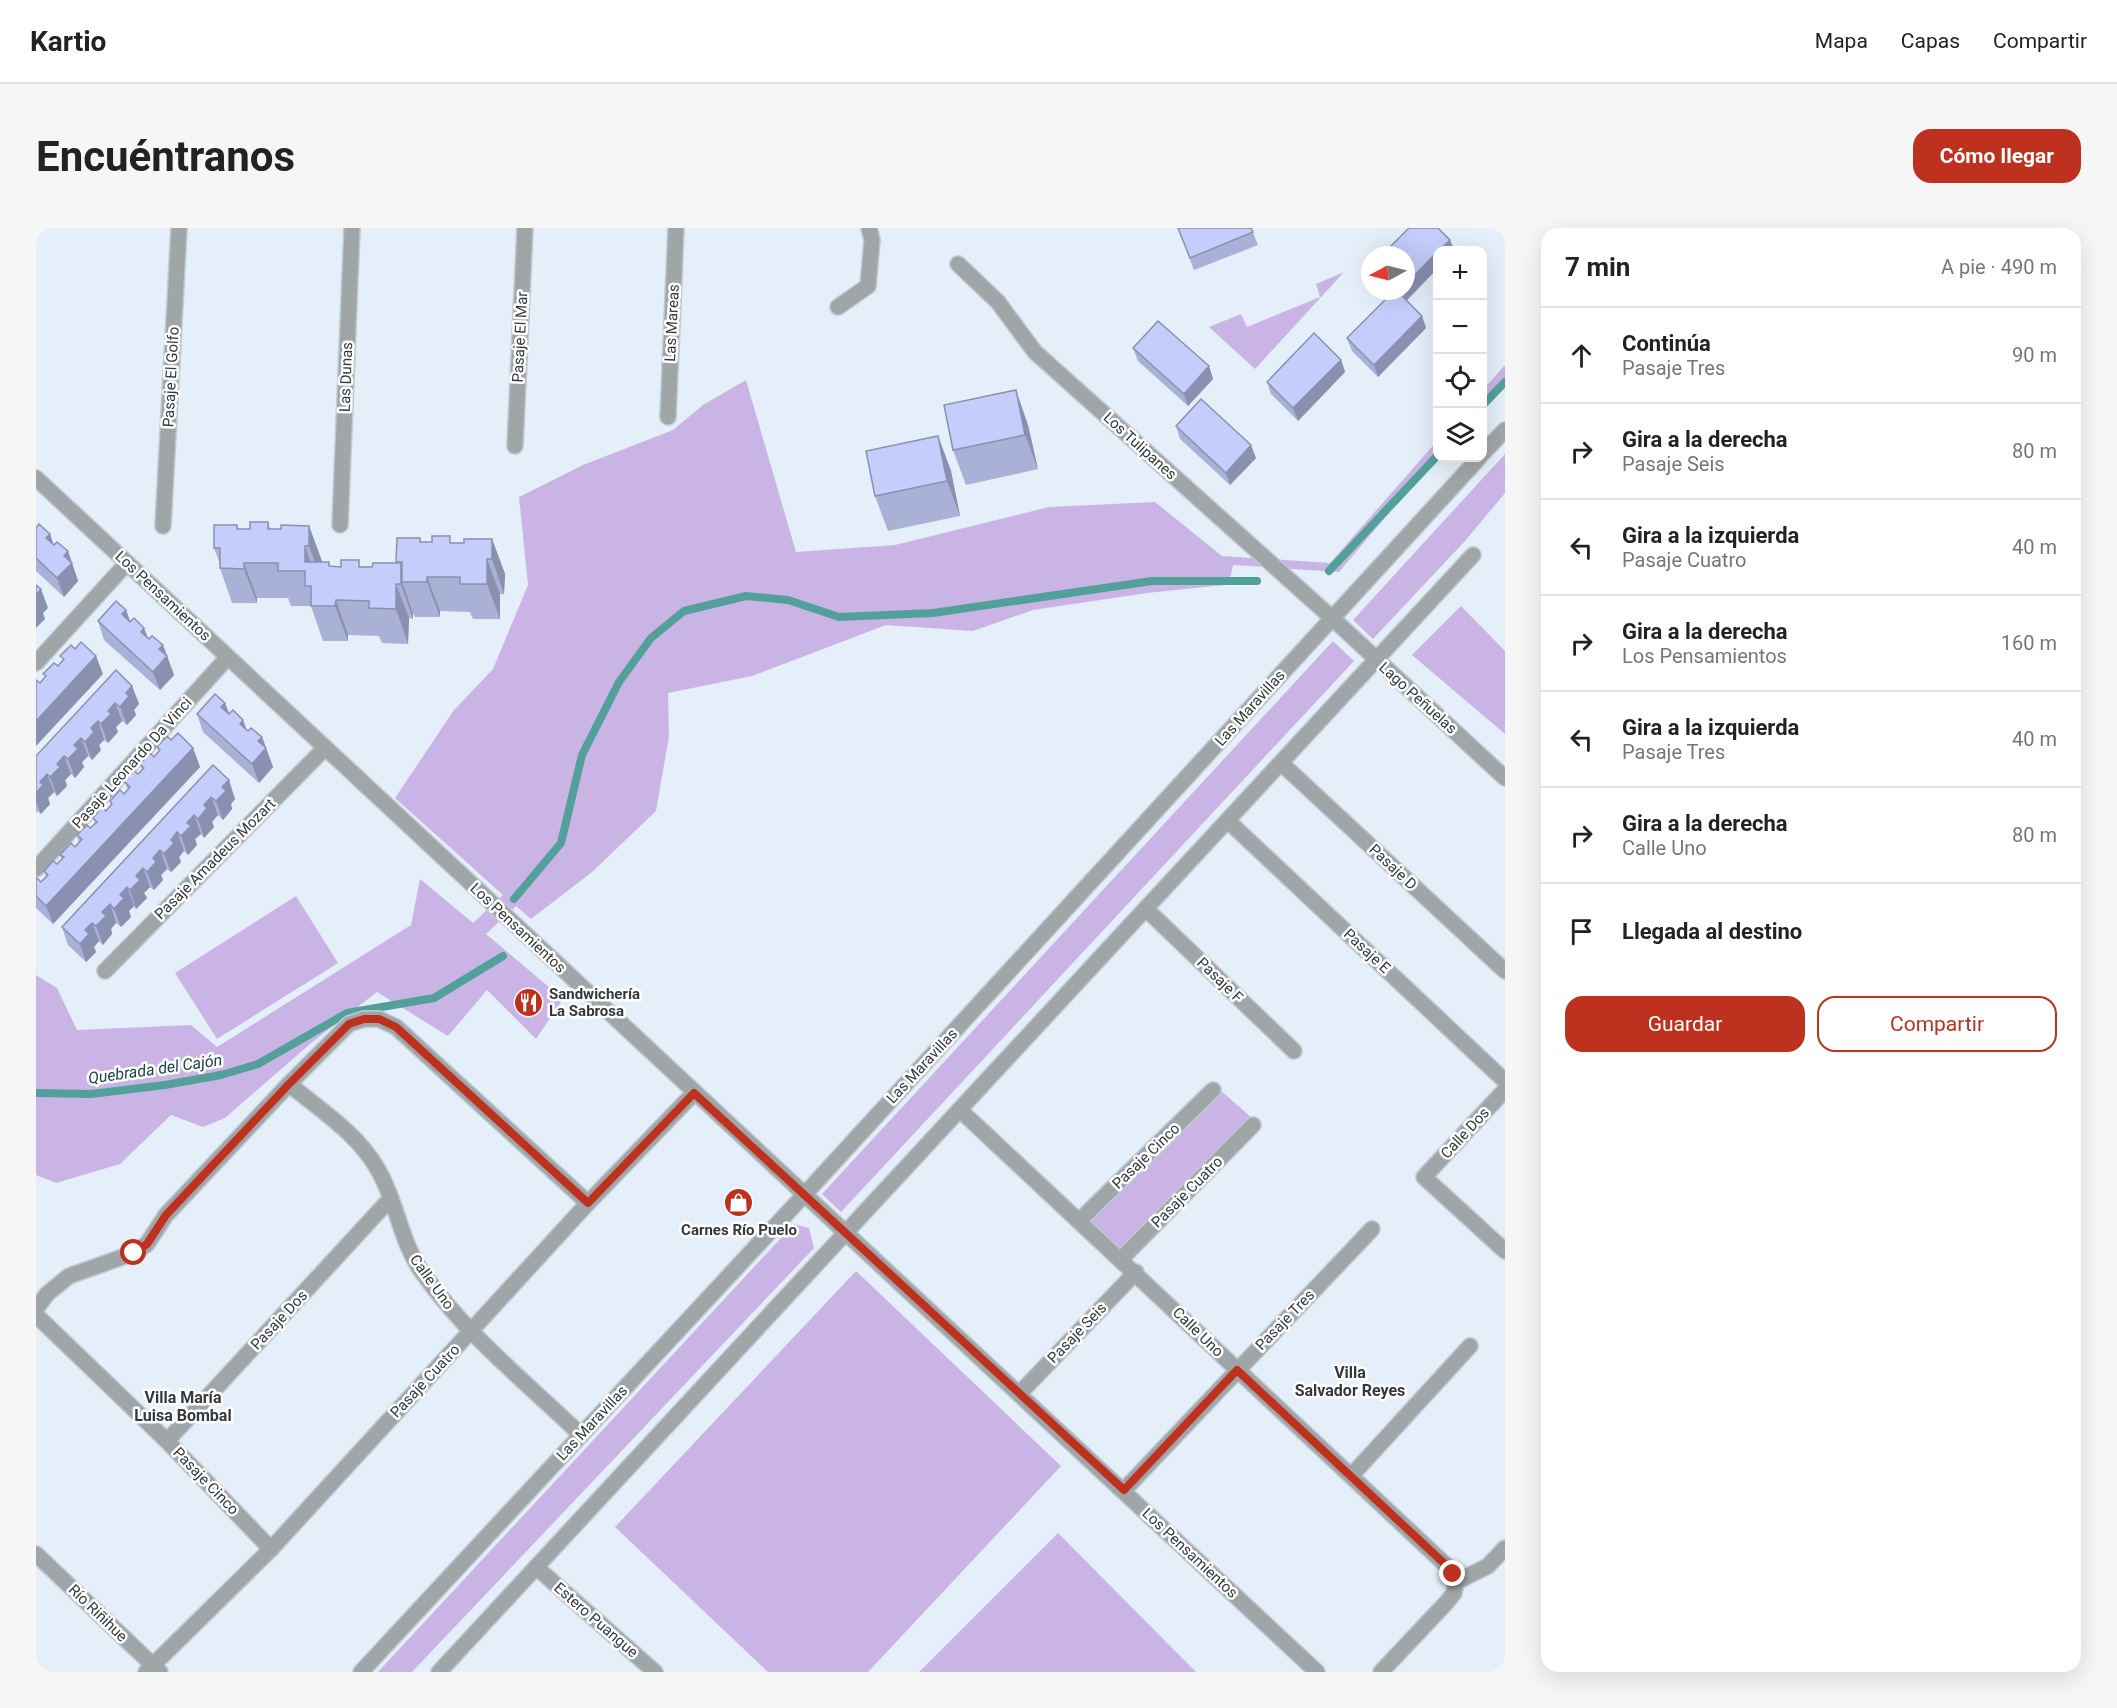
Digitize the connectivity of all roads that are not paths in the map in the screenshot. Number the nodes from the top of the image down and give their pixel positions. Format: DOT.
graph roads {
  1 [pos="179,228"];
  2 [pos="352,228"];
  3 [pos="525,228"];
  4 [pos="676,228"];
  5 [pos="869,228"];
  6 [pos="958,264"];
  7 [pos="838,307"];
  8 [pos="668,417"];
  9 [pos="1505,430"];
  10 [pos="515,446"];
  11 [pos="1487,449"];
  12 [pos="1475,462"];
  13 [pos="36,478"];
  14 [pos="340,525"];
  15 [pos="163,526"];
  16 [pos="1473,555"];
  17 [pos="127,563"];
  18 [pos="1332,618"];
  19 [pos="228,657"];
  20 [pos="1377,660"];
  21 [pos="36,663"];
  22 [pos="325,748"];
  23 [pos="1281,763"];
  24 [pos="1505,778"];
  25 [pos="1228,821"];
  26 [pos="36,869"];
  27 [pos="1146,909"];
  28 [pos="105,971"];
  29 [pos="1505,971"];
  30 [pos="1294,1051"];
  31 [pos="1505,1081"];
  32 [pos="289,1084"];
  33 [pos="1213,1090"];
  34 [pos="1505,1090"];
  35 [pos="694,1093"];
  36 [pos="960,1110"];
  37 [pos="1253,1125"];
  38 [pos="804,1195"];
  39 [pos="391,1198"];
  40 [pos="588,1203"];
  41 [pos="1079,1221"];
  42 [pos="1372,1229"];
  43 [pos="845,1234"];
  44 [pos="1505,1251"];
  45 [pos="1121,1259"];
  46 [pos="1136,1272"];
  47 [pos="36,1309"];
  48 [pos="36,1315"];
  49 [pos="471,1331"];
  50 [pos="1470,1346"];
  51 [pos="1237,1370"];
  52 [pos="1019,1394"];
  53 [pos="582,1435"];
  54 [pos="167,1441"];
  55 [pos="1351,1476"];
  56 [pos="1124,1490"];
  57 [pos="1505,1548"];
  58 [pos="271,1549"];
  59 [pos="36,1554"];
  60 [pos="536,1567"];
  61 [pos="1456,1582"];
  62 [pos="153,1670"];
  63 [pos="361,1672"];
  64 [pos="439,1672"];
  65 [pos="655,1672"];
  66 [pos="1317,1672"];
  67 [pos="1381,1672"];
  1 -- 15 [label="street, Pasaje El Golfo"];
  2 -- 14 [label="street, Las Dunas"];
  3 -- 10 [label="street, Pasaje El Mar"];
  4 -- 8 [label="street, Las Mareas"];
  5 -- 7 [label="street"];
  6 -- 18 [label="street, Los Tulipanes"];
  9 -- 11 [label="street"];
  12 -- 18 [label="street, Las Maravillas"];
  13 -- 17 [label="street, Los Pensamientos"];
  16 -- 20 [label="street"];
  17 -- 19 [label="street, Los Pensamientos"];
  17 -- 21 [label="street"];
  18 -- 20 [label="street, Lago Peñuelas"];
  18 -- 38 [label="street, Las Maravillas"];
  19 -- 22 [label="street, Los Pensamientos"];
  19 -- 26 [label="street, Pasaje Leonardo Da Vinci"];
  20 -- 23 [label="street"];
  20 -- 24 [label="street, Lago Peñuelas"];
  22 -- 28 [label="street, Pasaje Amadeus Mozart"];
  22 -- 35 [label="street, Los Pensamientos"];
  23 -- 25 [label="street"];
  23 -- 29 [label="street, Pasaje D"];
  25 -- 27 [label="street"];
  25 -- 31 [label="street, Pasaje E"];
  27 -- 30 [label="street, Pasaje F"];
  27 -- 36 [label="street"];
  32 -- 39 [label="street, Calle Uno"];
  32 -- 40 [label="street"];
  32 -- 47 [label="street"];
  33 -- 41 [label="street, Pasaje Cinco"];
  34 -- 44 [label="street, Calle Dos"];
  35 -- 38 [label="street, Los Pensamientos"];
  35 -- 40 [label="street, Pasaje Cuatro"];
  36 -- 41 [label="street, Calle Uno"];
  36 -- 43 [label="street"];
  37 -- 45 [label="street, Pasaje Cuatro"];
  38 -- 43 [label="street, Los Pensamientos"];
  38 -- 53 [label="street, Las Maravillas"];
  39 -- 49 [label="street, Calle Uno"];
  39 -- 54 [label="street, Pasaje Dos"];
  40 -- 49 [label="street, Pasaje Cuatro"];
  41 -- 45 [label="street, Calle Uno"];
  42 -- 51 [label="street, Pasaje Tres"];
  43 -- 52 [label="street, Los Pensamientos"];
  43 -- 60 [label="street"];
  45 -- 46 [label="street, Calle Uno"];
  46 -- 51 [label="street, Calle Uno"];
  46 -- 52 [label="street, Pasaje Seis"];
  48 -- 54 [label="street, Pasaje Cinco"];
  49 -- 53 [label="street, Calle Uno"];
  49 -- 58 [label="street, Pasaje Cuatro"];
  50 -- 55 [label="street"];
  51 -- 55 [label="street, Calle Uno"];
  51 -- 56 [label="street, Pasaje Tres"];
  52 -- 56 [label="street, Los Pensamientos"];
  53 -- 63 [label="street, Las Maravillas"];
  54 -- 58 [label="street, Pasaje Cinco"];
  55 -- 61 [label="street, Calle Uno"];
  56 -- 66 [label="street, Los Pensamientos"];
  57 -- 61 [label="street"];
  58 -- 62 [label="street, Pasaje Cuatro"];
  59 -- 62 [label="street, Río Riñihue"];
  60 -- 64 [label="street"];
  60 -- 65 [label="street, Estero Puangue"];
  61 -- 67 [label="street"];
}
